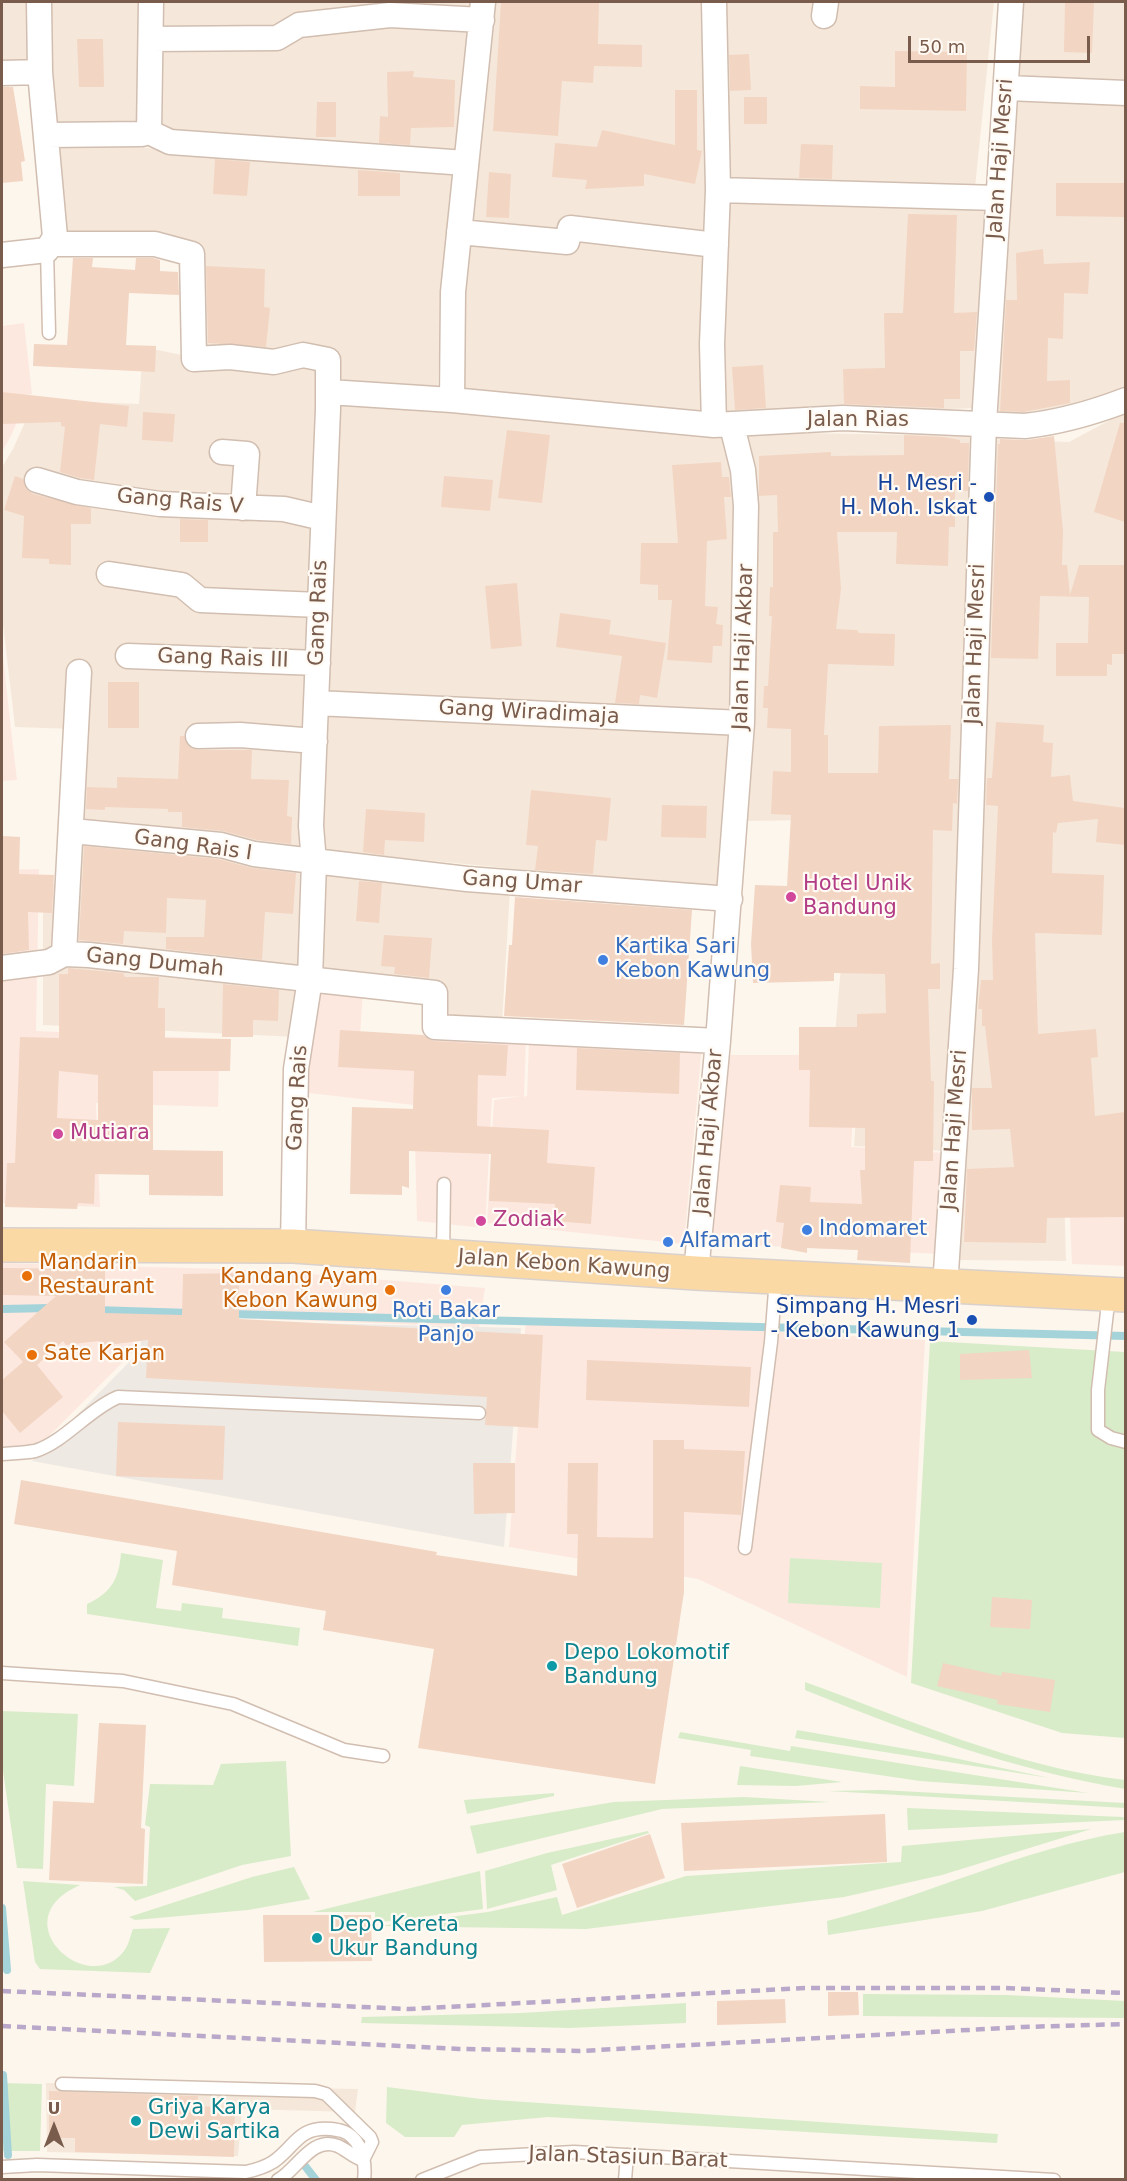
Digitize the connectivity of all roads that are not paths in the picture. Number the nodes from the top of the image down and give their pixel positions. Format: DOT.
graph roads {
  1 [pos="39,2"];
  2 [pos="151,2"];
  3 [pos="714,2"];
  4 [pos="1011,2"];
  5 [pos="482,11"];
  6 [pos="151,39"];
  7 [pos="40,72"];
  8 [pos="2,73"];
  9 [pos="1007,88"];
  10 [pos="1125,93"];
  11 [pos="149,132"];
  12 [pos="46,135"];
  13 [pos="466,163"];
  14 [pos="718,190"];
  15 [pos="998,198"];
  16 [pos="459,232"];
  17 [pos="52,244"];
  18 [pos="716,245"];
  19 [pos="2,255"];
  20 [pos="49,333"];
  21 [pos="329,392"];
  22 [pos="452,400"];
  23 [pos="1125,400"];
  24 [pos="984,423"];
  25 [pos="723,425"];
  26 [pos="222,452"];
  27 [pos="38,480"];
  28 [pos="243,508"];
  29 [pos="323,518"];
  30 [pos="109,574"];
  31 [pos="319,605"];
  32 [pos="128,656"];
  33 [pos="318,663"];
  34 [pos="79,672"];
  35 [pos="316,703"];
  36 [pos="742,723"];
  37 [pos="198,736"];
  38 [pos="315,741"];
  39 [pos="72,831"];
  40 [pos="314,862"];
  41 [pos="730,899"];
  42 [pos="64,954"];
  43 [pos="2,968"];
  44 [pos="310,979"];
  45 [pos="718,1041"];
  46 [pos="444,1184"];
  47 [pos="2,1245"];
  48 [pos="293,1246"];
  49 [pos="443,1257"];
  50 [pos="696,1273"];
  51 [pos="776,1277"];
  52 [pos="945,1287"];
  53 [pos="1113,1303"];
  54 [pos="478,1413"];
  55 [pos="1125,1442"];
  56 [pos="2,1454"];
  57 [pos="746,1548"];
  58 [pos="2,1673"];
  59 [pos="383,1755"];
  60 [pos="62,2084"];
  61 [pos="627,2155"];
  62 [pos="363,2160"];
  63 [pos="2,2167"];
  64 [pos="278,2180"];
  65 [pos="364,2180"];
  66 [pos="422,2180"];
  67 [pos="625,2180"];
  68 [pos="1054,2180"];
  1 -- 7 [label="street"];
  2 -- 6 [label="street"];
  3 -- 14 [label="street, Jalan Haji Akbar"];
  4 -- 9 [label="street, Jalan Haji Mesri"];
  5 -- 6 [label="street"];
  5 -- 13 [label="street"];
  6 -- 11 [label="street"];
  7 -- 8 [label="street"];
  7 -- 12 [label="street"];
  9 -- 10 [label="street"];
  9 -- 15 [label="street, Jalan Haji Mesri"];
  11 -- 12 [label="street"];
  11 -- 13 [label="street"];
  12 -- 17 [label="street"];
  13 -- 16 [label="street"];
  14 -- 15 [label="street"];
  14 -- 18 [label="street, Jalan Haji Akbar"];
  15 -- 24 [label="street, Jalan Haji Mesri"];
  16 -- 18 [label="street"];
  16 -- 22 [label="street"];
  17 -- 19 [label="street"];
  17 -- 20 [label="lane"];
  17 -- 21 [label="street, Gang Rais"];
  18 -- 25 [label="street, Jalan Haji Akbar"];
  21 -- 22 [label="street"];
  21 -- 29 [label="street, Gang Rais"];
  22 -- 25 [label="street"];
  23 -- 24 [label="street, Jalan Rias"];
  24 -- 25 [label="street, Jalan Rias"];
  24 -- 52 [label="street, Jalan Haji Mesri"];
  25 -- 36 [label="street, Jalan Haji Akbar"];
  26 -- 28 [label="street"];
  27 -- 28 [label="street, Gang Rais V"];
  28 -- 29 [label="street, Gang Rais V"];
  29 -- 31 [label="street, Gang Rais"];
  30 -- 31 [label="street"];
  31 -- 33 [label="street, Gang Rais"];
  32 -- 33 [label="street, Gang Rais III"];
  33 -- 35 [label="street, Gang Rais"];
  34 -- 39 [label="street"];
  35 -- 36 [label="street, Gang Wiradimaja"];
  35 -- 38 [label="street, Gang Rais"];
  36 -- 41 [label="street, Jalan Haji Akbar"];
  37 -- 38 [label="street"];
  38 -- 40 [label="street, Gang Rais"];
  39 -- 40 [label="street, Gang Rais I"];
  39 -- 42 [label="street"];
  40 -- 41 [label="street, Gang Umar"];
  40 -- 44 [label="street, Gang Rais"];
  41 -- 45 [label="street, Jalan Haji Akbar"];
  42 -- 43 [label="street, Gang Dumah"];
  42 -- 44 [label="street, Gang Dumah"];
  44 -- 45 [label="street, Gang Dumah"];
  44 -- 48 [label="street, Gang Rais"];
  45 -- 50 [label="street, Jalan Haji Akbar"];
  46 -- 49 [label="lane"];
  47 -- 48 [label="main road, Jalan Kebon Kawung"];
  48 -- 49 [label="main road, Jalan Kebon Kawung"];
  49 -- 50 [label="main road, Jalan Kebon Kawung"];
  50 -- 51 [label="main road, Jalan Kebon Kawung"];
  51 -- 52 [label="main road, Jalan Kebon Kawung"];
  51 -- 57 [label="lane"];
  52 -- 53 [label="main road, Jalan Kebon Kawung"];
  53 -- 55 [label="lane"];
  54 -- 56 [label="lane"];
  58 -- 59 [label="lane"];
  60 -- 62 [label="lane"];
  61 -- 66 [label="lane, Jalan Stasiun Barat"];
  61 -- 67 [label="lane"];
  61 -- 68 [label="lane, Jalan Stasiun Barat"];
  62 -- 63 [label="lane"];
  62 -- 64 [label="lane"];
  62 -- 65 [label="lane"];
}
